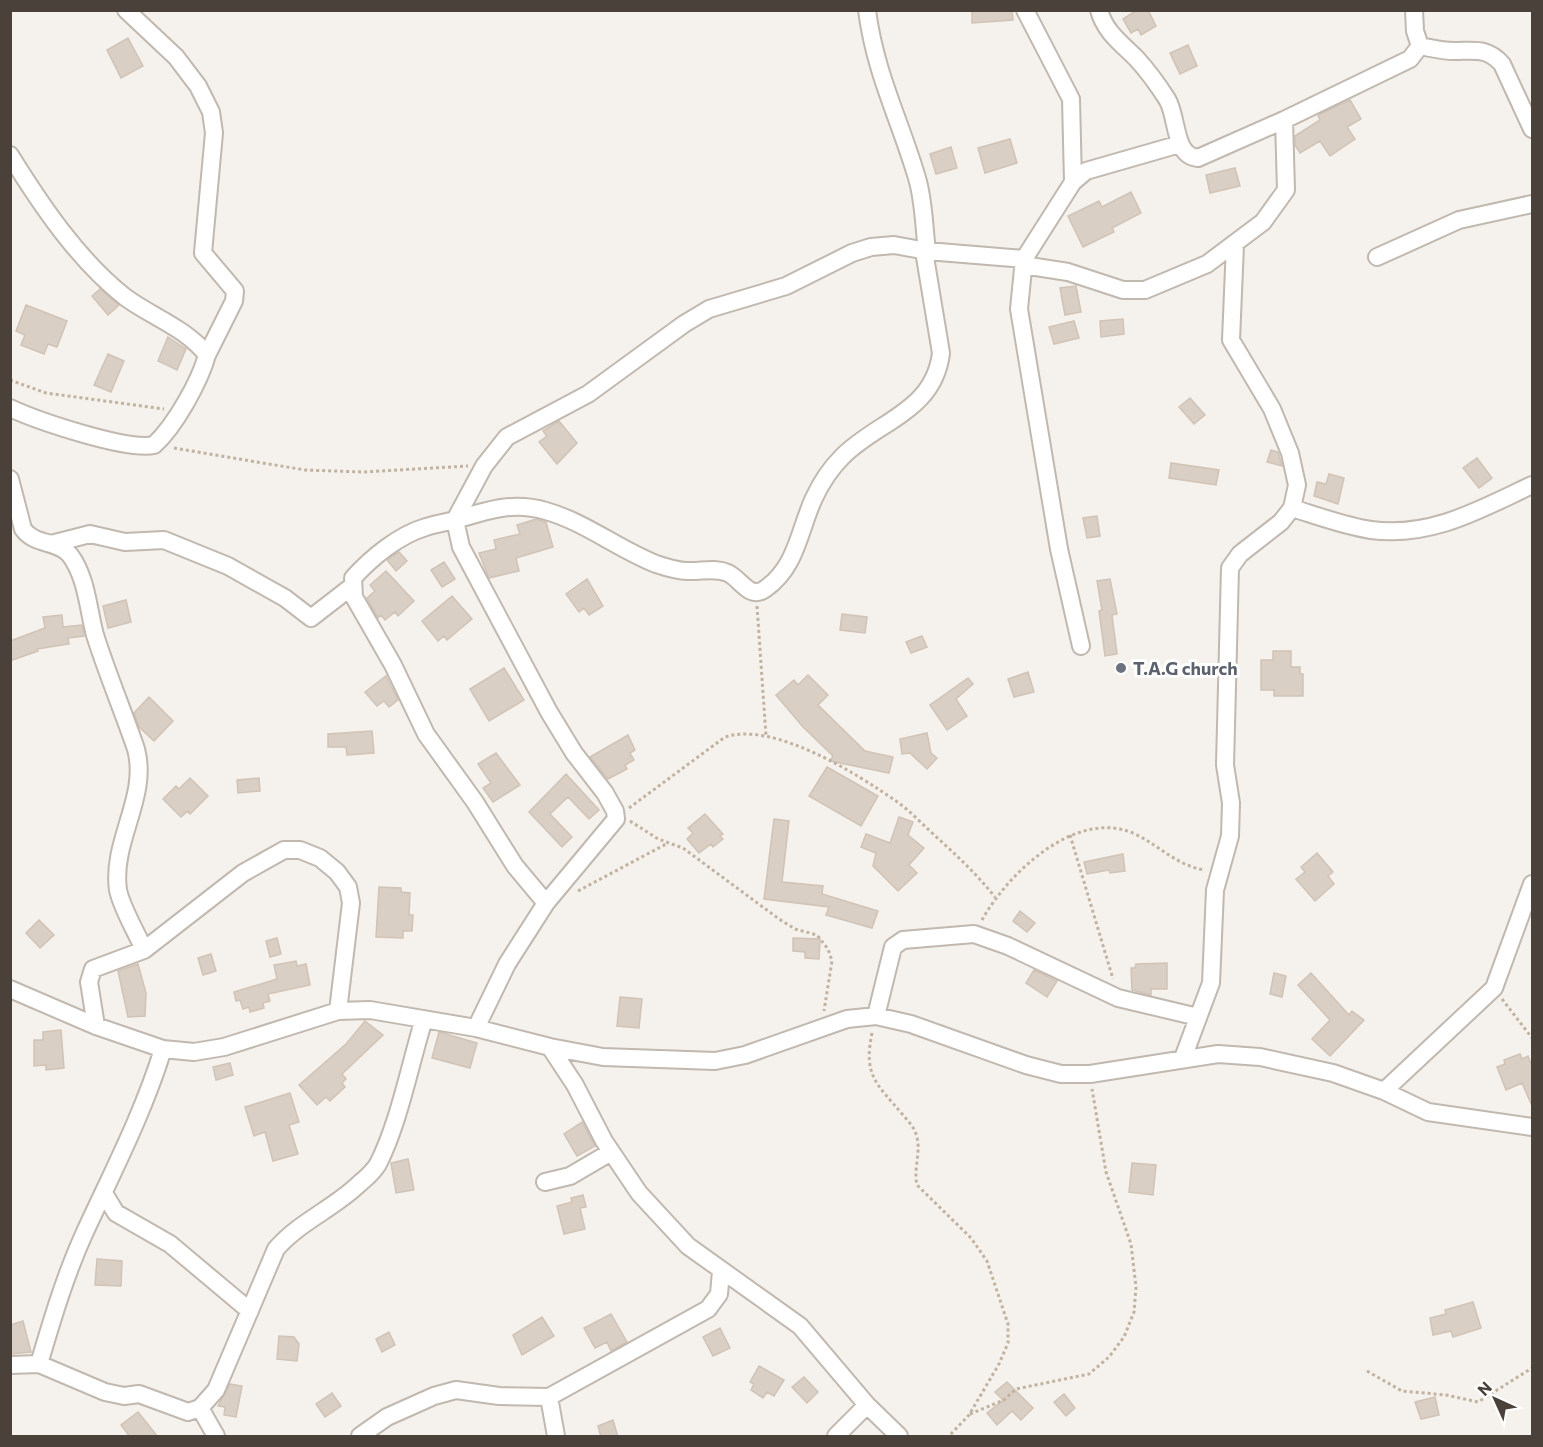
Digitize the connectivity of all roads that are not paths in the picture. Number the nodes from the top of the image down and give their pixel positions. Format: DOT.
graph roads {
  1 [pos="126,10"];
  2 [pos="867,10"];
  3 [pos="1024,10"];
  4 [pos="1099,10"];
  5 [pos="1414,10"];
  6 [pos="1420,46"];
  7 [pos="1284,120"];
  8 [pos="1533,129"];
  9 [pos="1180,144"];
  10 [pos="10,155"];
  11 [pos="1073,182"];
  12 [pos="1533,204"];
  13 [pos="1235,245"];
  14 [pos="926,251"];
  15 [pos="1377,257"];
  16 [pos="1023,262"];
  17 [pos="207,355"];
  18 [pos="10,408"];
  19 [pos="10,479"];
  20 [pos="1533,485"];
  21 [pos="1292,508"];
  22 [pos="455,520"];
  23 [pos="28,535"];
  24 [pos="10,541"];
  25 [pos="51,544"];
  26 [pos="351,587"];
  27 [pos="1081,646"];
  28 [pos="1533,884"];
  29 [pos="546,903"];
  30 [pos="144,950"];
  31 [pos="10,989"];
  32 [pos="338,1011"];
  33 [pos="876,1017"];
  34 [pos="1198,1017"];
  35 [pos="424,1019"];
  36 [pos="96,1026"];
  37 [pos="476,1028"];
  38 [pos="550,1047"];
  39 [pos="163,1049"];
  40 [pos="1183,1058"];
  41 [pos="1384,1091"];
  42 [pos="1533,1127"];
  43 [pos="611,1152"];
  44 [pos="545,1182"];
  45 [pos="105,1195"];
  46 [pos="721,1271"];
  47 [pos="250,1311"];
  48 [pos="39,1364"];
  49 [pos="10,1365"];
  50 [pos="549,1397"];
  51 [pos="867,1405"];
  52 [pos="200,1408"];
  53 [pos="216,1437"];
  54 [pos="360,1437"];
  55 [pos="556,1437"];
  56 [pos="836,1437"];
  57 [pos="899,1437"];
  1 -- 17 [label="street"];
  2 -- 14 [label="street"];
  3 -- 11 [label="street"];
  4 -- 9 [label="street"];
  5 -- 6 [label="street"];
  6 -- 7 [label="street"];
  6 -- 8 [label="street"];
  7 -- 9 [label="street"];
  7 -- 13 [label="street"];
  9 -- 11 [label="street"];
  10 -- 17 [label="street"];
  11 -- 16 [label="street"];
  12 -- 15 [label="street"];
  13 -- 16 [label="street"];
  13 -- 21 [label="street"];
  14 -- 16 [label="street"];
  14 -- 22 [label="street"];
  14 -- 22 [label="street"];
  16 -- 27 [label="street"];
  17 -- 18 [label="street"];
  19 -- 23 [label="street"];
  20 -- 21 [label="street"];
  21 -- 34 [label="street"];
  22 -- 26 [label="street"];
  22 -- 29 [label="street"];
  23 -- 24 [label="street"];
  23 -- 25 [label="street"];
  25 -- 26 [label="street"];
  25 -- 30 [label="street"];
  26 -- 29 [label="street"];
  28 -- 41 [label="street"];
  29 -- 37 [label="street"];
  30 -- 32 [label="street"];
  30 -- 36 [label="street"];
  31 -- 36 [label="street"];
  32 -- 35 [label="street"];
  32 -- 39 [label="street"];
  33 -- 34 [label="street"];
  33 -- 38 [label="street"];
  33 -- 40 [label="street"];
  34 -- 40 [label="street"];
  35 -- 37 [label="street"];
  35 -- 47 [label="street"];
  36 -- 39 [label="street"];
  37 -- 38 [label="street"];
  38 -- 43 [label="street"];
  39 -- 45 [label="street"];
  40 -- 41 [label="street"];
  41 -- 42 [label="street"];
  43 -- 44 [label="street"];
  43 -- 46 [label="street"];
  45 -- 47 [label="street"];
  45 -- 48 [label="street"];
  46 -- 50 [label="street"];
  46 -- 51 [label="street"];
  47 -- 52 [label="street"];
  48 -- 49 [label="street"];
  48 -- 52 [label="street"];
  50 -- 54 [label="street"];
  50 -- 55 [label="street"];
  51 -- 56 [label="street"];
  51 -- 57 [label="street"];
  52 -- 53 [label="street"];
}
